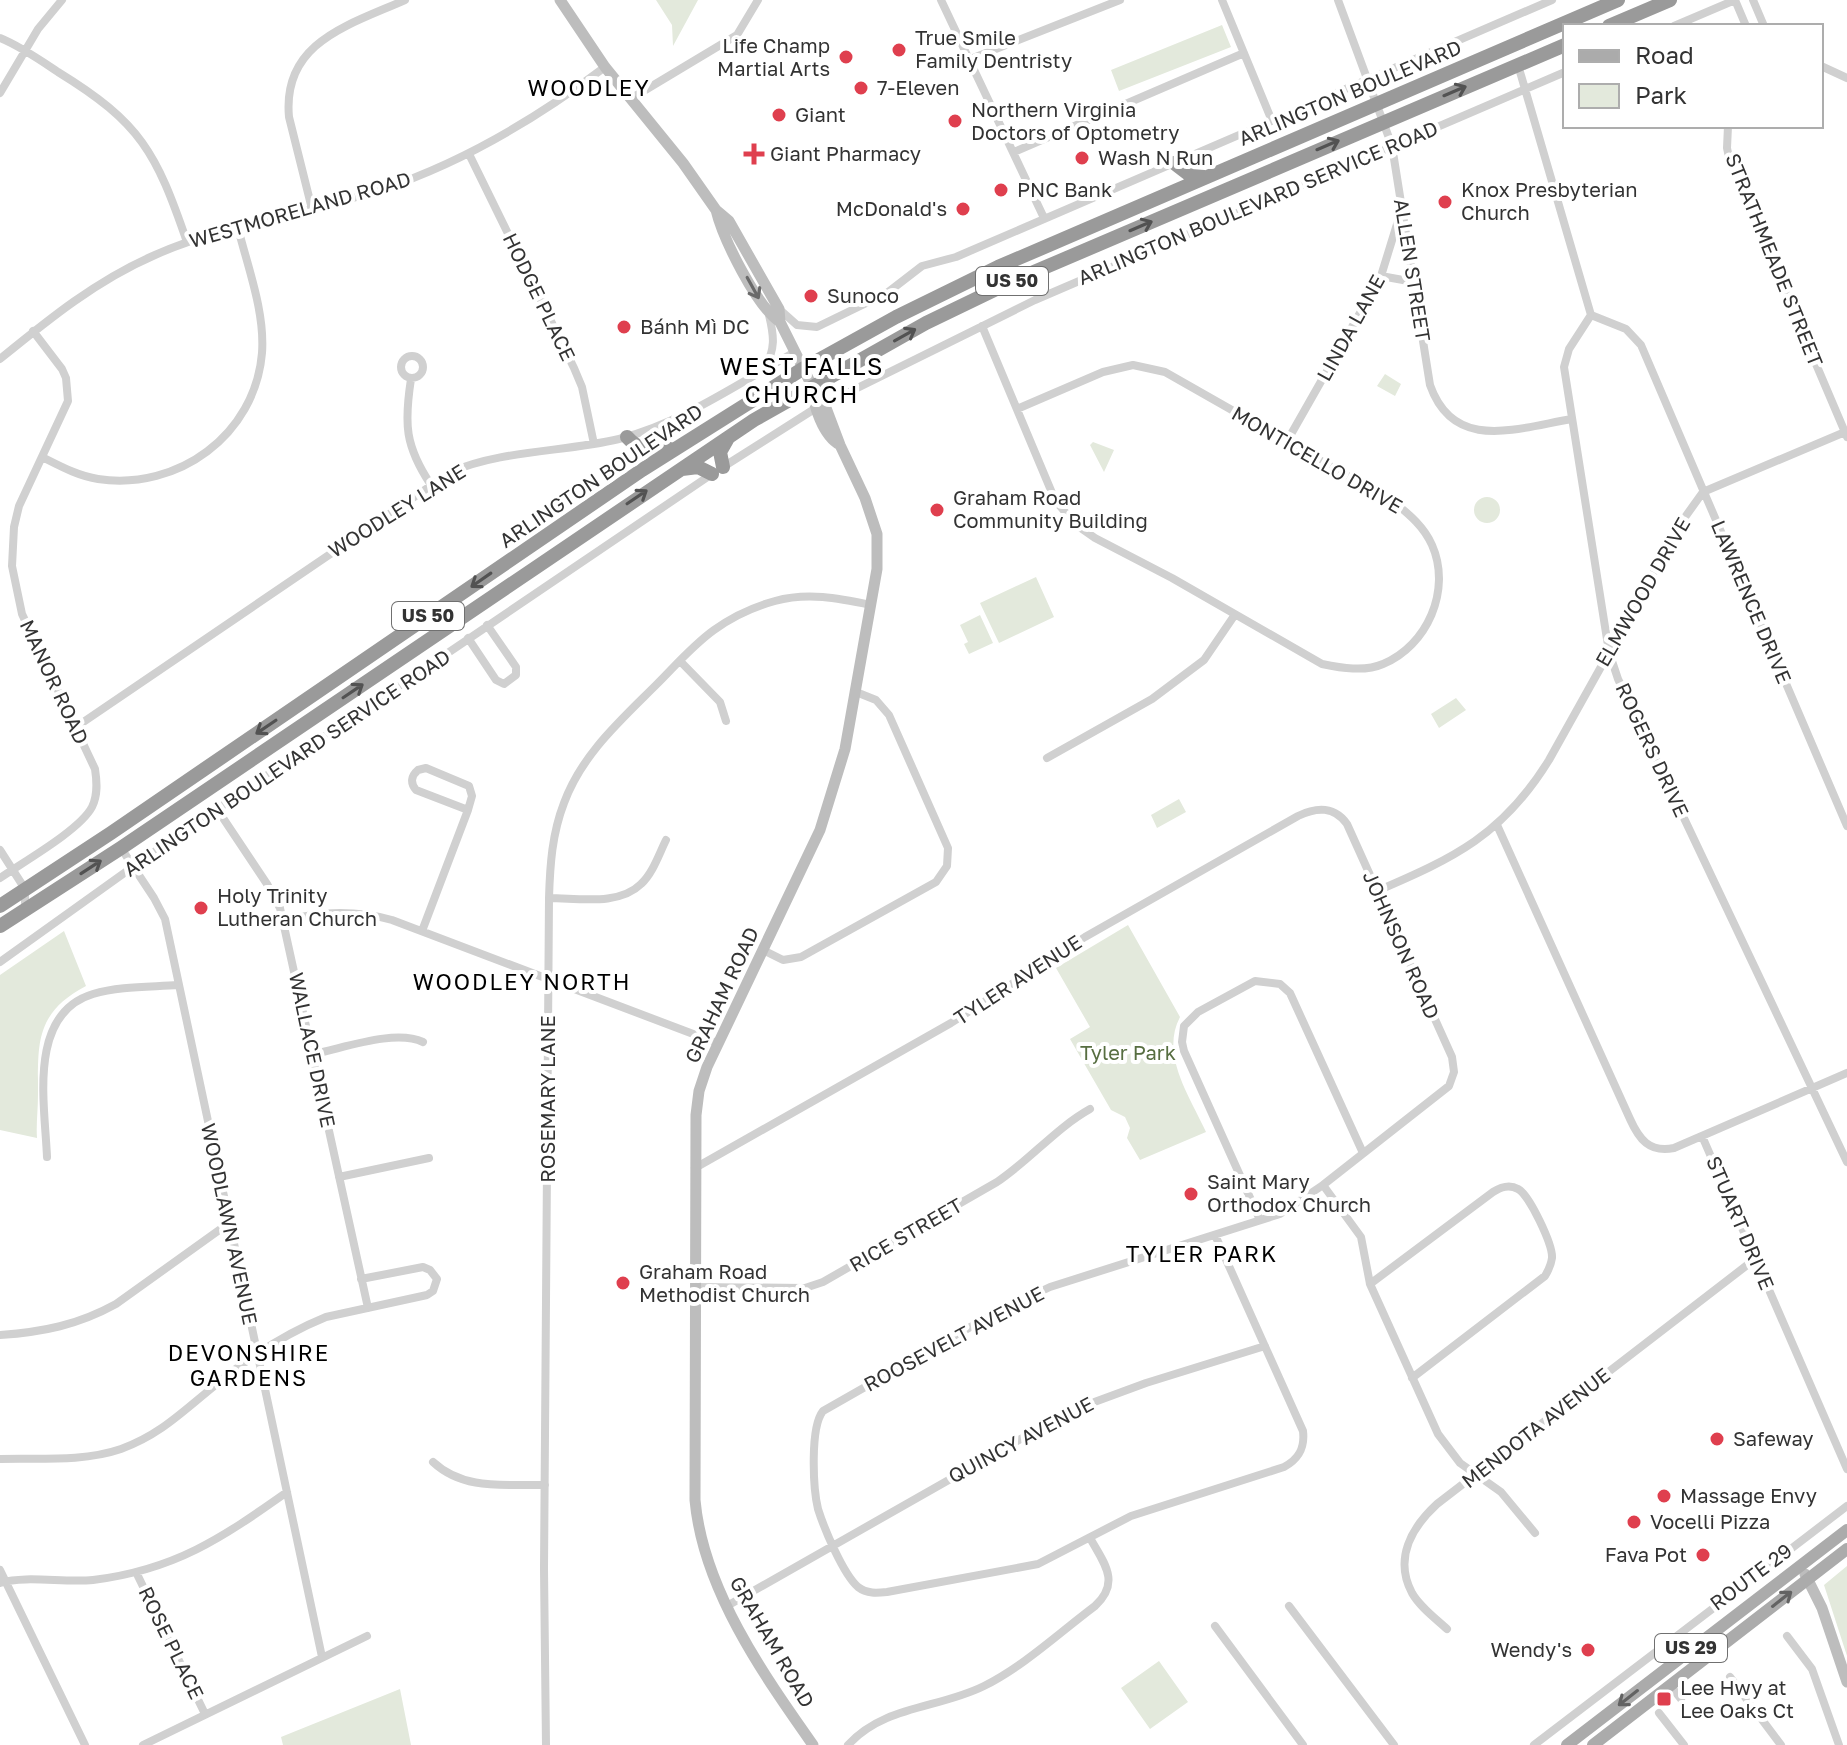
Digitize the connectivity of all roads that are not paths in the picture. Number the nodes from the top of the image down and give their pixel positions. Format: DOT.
graph roads {
  1 [pos="62,0"];
  2 [pos="405,0"];
  3 [pos="560,0"];
  4 [pos="758,0"];
  5 [pos="941,0"];
  6 [pos="1120,0"];
  7 [pos="1222,0"];
  8 [pos="1338,0"];
  9 [pos="1552,0"];
  10 [pos="1618,0"];
  11 [pos="1670,0"];
  12 [pos="1735,0"];
  13 [pos="1753,0"];
  14 [pos="1614,24"];
  15 [pos="1679,24"];
  16 [pos="1745,24"];
  17 [pos="1763,24"];
  18 [pos="0,38"];
  19 [pos="1563,46"];
  20 [pos="24,52"];
  21 [pos="1244,53"];
  22 [pos="968,60"];
  23 [pos="1518,65"];
  24 [pos="605,67"];
  25 [pos="1823,67"];
  26 [pos="1563,73"];
  27 [pos="1847,78"];
  28 [pos="1367,79"];
  29 [pos="1527,88"];
  30 [pos="0,93"];
  31 [pos="632,98"];
  32 [pos="1377,104"];
  33 [pos="1272,121"];
  34 [pos="1384,122"];
  35 [pos="1728,128"];
  36 [pos="1392,146"];
  37 [pos="1014,152"];
  38 [pos="469,154"];
  39 [pos="1174,163"];
  40 [pos="1204,177"];
  41 [pos="1167,193"];
  42 [pos="1402,207"];
  43 [pos="312,209"];
  44 [pos="1044,218"];
  45 [pos="238,228"];
  46 [pos="187,242"];
  47 [pos="1381,276"];
  48 [pos="1414,282"];
  49 [pos="774,312"];
  50 [pos="1591,315"];
  51 [pos="982,326"];
  52 [pos="33,331"];
  53 [pos="795,352"];
  54 [pos="0,359"];
  55 [pos="804,368"];
  56 [pos="763,369"];
  57 [pos="411,379"];
  58 [pos="812,386"];
  59 [pos="821,406"];
  60 [pos="1017,409"];
  61 [pos="1572,419"];
  62 [pos="1846,435"];
  63 [pos="728,436"];
  64 [pos="627,437"];
  65 [pos="1286,443"];
  66 [pos="594,444"];
  67 [pos="681,445"];
  68 [pos="42,457"];
  69 [pos="717,471"];
  70 [pos="674,472"];
  71 [pos="431,485"];
  72 [pos="1703,492"];
  73 [pos="871,605"];
  74 [pos="1234,616"];
  75 [pos="487,625"];
  76 [pos="468,638"];
  77 [pos="1609,652"];
  78 [pos="680,661"];
  79 [pos="856,692"];
  80 [pos="726,721"];
  81 [pos="76,727"];
  82 [pos="1047,758"];
  83 [pos="217,809"];
  84 [pos="468,810"];
  85 [pos="135,816"];
  86 [pos="1343,818"];
  87 [pos="1497,825"];
  88 [pos="1847,826"];
  89 [pos="666,840"];
  90 [pos="121,848"];
  91 [pos="0,850"];
  92 [pos="947,866"];
  93 [pos="133,867"];
  94 [pos="12,869"];
  95 [pos="958,869"];
  96 [pos="0,878"];
  97 [pos="25,889"];
  98 [pos="1377,891"];
  99 [pos="549,898"];
  100 [pos="0,906"];
  101 [pos="25,909"];
  102 [pos="284,921"];
  103 [pos="0,926"];
  104 [pos="422,931"];
  105 [pos="763,950"];
  106 [pos="0,962"];
  107 [pos="549,979"];
  108 [pos="178,985"];
  109 [pos="423,1042"];
  110 [pos="717,1043"];
  111 [pos="313,1054"];
  112 [pos="1454,1072"];
  113 [pos="1847,1073"];
  114 [pos="1812,1088"];
  115 [pos="1090,1109"];
  116 [pos="1702,1136"];
  117 [pos="1363,1153"];
  118 [pos="47,1157"];
  119 [pos="429,1158"];
  120 [pos="1847,1162"];
  121 [pos="695,1168"];
  122 [pos="339,1177"];
  123 [pos="1323,1185"];
  124 [pos="1260,1220"];
  125 [pos="229,1223"];
  126 [pos="1215,1235"];
  127 [pos="1755,1259"];
  128 [pos="361,1279"];
  129 [pos="1370,1284"];
  130 [pos="695,1287"];
  131 [pos="368,1308"];
  132 [pos="0,1335"];
  133 [pos="1265,1346"];
  134 [pos="258,1356"];
  135 [pos="1412,1378"];
  136 [pos="0,1459"];
  137 [pos="433,1462"];
  138 [pos="1847,1469"];
  139 [pos="1475,1475"];
  140 [pos="545,1485"];
  141 [pos="287,1492"];
  142 [pos="1847,1506"];
  143 [pos="1847,1530"];
  144 [pos="1535,1533"];
  145 [pos="1090,1538"];
  146 [pos="834,1545"];
  147 [pos="1847,1549"];
  148 [pos="1789,1550"];
  149 [pos="1800,1564"];
  150 [pos="0,1570"];
  151 [pos="136,1572"];
  152 [pos="1808,1579"];
  153 [pos="3,1582"];
  154 [pos="727,1606"];
  155 [pos="1289,1606"];
  156 [pos="1215,1626"];
  157 [pos="1447,1629"];
  158 [pos="367,1636"];
  159 [pos="1787,1636"];
  160 [pos="322,1657"];
  161 [pos="1730,1677"];
  162 [pos="1847,1682"];
  163 [pos="1670,1685"];
  164 [pos="1594,1699"];
  165 [pos="1681,1699"];
  166 [pos="1659,1713"];
  167 [pos="205,1714"];
  168 [pos="1606,1714"];
  169 [pos="85,1745"];
  170 [pos="143,1745"];
  171 [pos="546,1745"];
  172 [pos="813,1745"];
  173 [pos="848,1745"];
  174 [pos="1303,1745"];
  175 [pos="1394,1745"];
  176 [pos="1534,1745"];
  177 [pos="1567,1745"];
  178 [pos="1593,1745"];
  179 [pos="1684,1745"];
  180 [pos="1781,1745"];
  181 [pos="1839,1745"];
  1 -- 20 [label="street"];
  2 -- 43 [label="street"];
  3 -- 24 [label="street, GRAHAM ROAD"];
  4 -- 31 [label="street"];
  5 -- 22 [label="street"];
  6 -- 22 [label="street"];
  7 -- 21 [label="street"];
  8 -- 28 [label="street, ALLEN STREET"];
  9 -- 28 [label="street"];
  10 -- 32 [label="highway, ARLINGTON BOULEVARD / US 50"];
  11 -- 14 [label="highway"];
  12 -- 15 [label="street"];
  12 -- 16 [label="street"];
  13 -- 17 [label="street"];
  18 -- 20 [label="street"];
  19 -- 23 [label="highway, ARLINGTON BOULEVARD / US 50"];
  20 -- 30 [label="street"];
  20 -- 46 [label="street"];
  21 -- 33 [label="street"];
  21 -- 37 [label="street"];
  22 -- 37 [label="street"];
  23 -- 29 [label="street"];
  34 -- 23 [label="highway, ARLINGTON BOULEVARD / US 50, one-way"];
  24 -- 31 [label="street, GRAHAM ROAD"];
  24 -- 38 [label="street, WESTMORELAND ROAD"];
  25 -- 27 [label="street"];
  26 -- 29 [label="street, ARLINGTON BOULEVARD SERVICE ROAD"];
  28 -- 32 [label="street, ALLEN STREET"];
  28 -- 33 [label="street"];
  29 -- 36 [label="street, ARLINGTON BOULEVARD SERVICE ROAD"];
  29 -- 50 [label="street"];
  31 -- 49 [label="street, GRAHAM ROAD"];
  32 -- 34 [label="street, ALLEN STREET"];
  32 -- 40 [label="highway, ARLINGTON BOULEVARD / US 50"];
  33 -- 39 [label="street"];
  34 -- 36 [label="street, ALLEN STREET"];
  58 -- 34 [label="highway, ARLINGTON BOULEVARD / US 50, one-way"];
  35 -- 62 [label="street, STRATHMEADE STREET"];
  36 -- 42 [label="street, ALLEN STREET"];
  36 -- 51 [label="street, ARLINGTON BOULEVARD SERVICE ROAD"];
  37 -- 44 [label="street"];
  38 -- 43 [label="street, WESTMORELAND ROAD"];
  38 -- 66 [label="street, HODGE PLACE"];
  39 -- 40 [label="highway"];
  39 -- 41 [label="highway"];
  39 -- 44 [label="street"];
  40 -- 41 [label="highway, ARLINGTON BOULEVARD / US 50"];
  41 -- 55 [label="highway, ARLINGTON BOULEVARD / US 50"];
  42 -- 47 [label="street, LINDA LANE"];
  42 -- 48 [label="street, ALLEN STREET"];
  43 -- 45 [label="street, WESTMORELAND ROAD"];
  44 -- 49 [label="street"];
  45 -- 46 [label="street, WESTMORELAND ROAD"];
  45 -- 68 [label="street"];
  46 -- 52 [label="street, WESTMORELAND ROAD"];
  47 -- 48 [label="street"];
  47 -- 65 [label="street, LINDA LANE"];
  48 -- 61 [label="street, ALLEN STREET"];
  49 -- 53 [label="street, GRAHAM ROAD"];
  49 -- 56 [label="street"];
  50 -- 61 [label="street, ROGERS DRIVE"];
  50 -- 72 [label="street, LAWRENCE DRIVE"];
  51 -- 59 [label="street, ARLINGTON BOULEVARD SERVICE ROAD"];
  51 -- 60 [label="street, MONTICELLO DRIVE"];
  52 -- 54 [label="street, WESTMORELAND ROAD"];
  52 -- 68 [label="street, MANOR ROAD"];
  53 -- 55 [label="street, GRAHAM ROAD"];
  53 -- 56 [label="street, WOODLEY LANE"];
  55 -- 58 [label="street, GRAHAM ROAD"];
  55 -- 67 [label="highway, ARLINGTON BOULEVARD / US 50"];
  56 -- 64 [label="street, WOODLEY LANE"];
  57 -- 71 [label="street"];
  58 -- 59 [label="street, GRAHAM ROAD"];
  58 -- 63 [label="highway, ARLINGTON BOULEVARD / US 50"];
  59 -- 69 [label="street, ARLINGTON BOULEVARD SERVICE ROAD"];
  59 -- 73 [label="street, GRAHAM ROAD"];
  60 -- 65 [label="street, MONTICELLO DRIVE"];
  60 -- 74 [label="street, MONTICELLO DRIVE"];
  61 -- 77 [label="street, ROGERS DRIVE"];
  62 -- 72 [label="street"];
  63 -- 69 [label="highway"];
  63 -- 70 [label="highway, ARLINGTON BOULEVARD / US 50"];
  64 -- 66 [label="street, WOODLEY LANE"];
  64 -- 67 [label="highway"];
  65 -- 74 [label="street, MONTICELLO DRIVE"];
  66 -- 71 [label="street, WOODLEY LANE"];
  67 -- 85 [label="highway, ARLINGTON BOULEVARD / US 50, one-way"];
  68 -- 81 [label="street, MANOR ROAD"];
  69 -- 70 [label="highway"];
  69 -- 75 [label="street, ARLINGTON BOULEVARD SERVICE ROAD"];
  90 -- 70 [label="highway, ARLINGTON BOULEVARD / US 50, one-way"];
  71 -- 81 [label="street, WOODLEY LANE"];
  72 -- 77 [label="street, ELMWOOD DRIVE"];
  72 -- 88 [label="street, LAWRENCE DRIVE"];
  73 -- 78 [label="street, ROSEMARY LANE"];
  73 -- 79 [label="street, GRAHAM ROAD"];
  74 -- 82 [label="street"];
  75 -- 76 [label="street, ARLINGTON BOULEVARD SERVICE ROAD"];
  75 -- 76 [label="street"];
  76 -- 83 [label="street, ARLINGTON BOULEVARD SERVICE ROAD"];
  77 -- 87 [label="street, ELMWOOD DRIVE"];
  77 -- 114 [label="street, ROGERS DRIVE"];
  78 -- 80 [label="street"];
  78 -- 99 [label="street, ROSEMARY LANE"];
  79 -- 92 [label="street"];
  79 -- 105 [label="street, GRAHAM ROAD"];
  81 -- 94 [label="street, MANOR ROAD"];
  83 -- 93 [label="street, ARLINGTON BOULEVARD SERVICE ROAD"];
  83 -- 102 [label="street, WALLACE DRIVE"];
  84 -- 84 [label="street"];
  84 -- 104 [label="street"];
  85 -- 90 [label="highway"];
  85 -- 97 [label="highway, ARLINGTON BOULEVARD / US 50"];
  86 -- 98 [label="street, JOHNSON ROAD"];
  86 -- 121 [label="street, TYLER AVENUE"];
  87 -- 98 [label="street, ELMWOOD DRIVE"];
  87 -- 116 [label="street, STUART DRIVE"];
  89 -- 99 [label="street"];
  90 -- 93 [label="street, WOODLAWN AVENUE"];
  101 -- 90 [label="highway, ARLINGTON BOULEVARD / US 50, one-way"];
  91 -- 94 [label="street"];
  92 -- 95 [label="street"];
  92 -- 105 [label="street"];
  93 -- 106 [label="street, ARLINGTON BOULEVARD SERVICE ROAD"];
  93 -- 108 [label="street, WOODLAWN AVENUE"];
  94 -- 96 [label="street"];
  94 -- 97 [label="street"];
  97 -- 100 [label="highway, ARLINGTON BOULEVARD / US 50"];
  97 -- 101 [label="street"];
  98 -- 112 [label="street, JOHNSON ROAD"];
  99 -- 107 [label="street, ROSEMARY LANE"];
  101 -- 103 [label="highway, ARLINGTON BOULEVARD / US 50"];
  102 -- 104 [label="street"];
  102 -- 111 [label="street, WALLACE DRIVE"];
  104 -- 107 [label="street"];
  105 -- 110 [label="street, GRAHAM ROAD"];
  107 -- 110 [label="street"];
  107 -- 140 [label="street, ROSEMARY LANE"];
  108 -- 118 [label="street"];
  108 -- 125 [label="street, WOODLAWN AVENUE"];
  109 -- 111 [label="street"];
  110 -- 121 [label="street, GRAHAM ROAD"];
  111 -- 122 [label="street, WALLACE DRIVE"];
  112 -- 117 [label="street, ROOSEVELT AVENUE"];
  113 -- 114 [label="street"];
  114 -- 116 [label="street"];
  114 -- 120 [label="street, ROGERS DRIVE"];
  115 -- 130 [label="street, RICE STREET"];
  116 -- 127 [label="street, STUART DRIVE"];
  117 -- 123 [label="street, ROOSEVELT AVENUE"];
  117 -- 124 [label="street"];
  119 -- 122 [label="street"];
  121 -- 130 [label="street, GRAHAM ROAD"];
  122 -- 128 [label="street, WALLACE DRIVE"];
  123 -- 124 [label="street, ROOSEVELT AVENUE"];
  123 -- 129 [label="street"];
  124 -- 126 [label="street, ROOSEVELT AVENUE"];
  125 -- 132 [label="street"];
  125 -- 134 [label="street, WOODLAWN AVENUE"];
  126 -- 133 [label="street"];
  126 -- 146 [label="street, ROOSEVELT AVENUE"];
  127 -- 138 [label="street, STUART DRIVE"];
  127 -- 139 [label="street, MENDOTA AVENUE"];
  128 -- 131 [label="street, WALLACE DRIVE"];
  128 -- 131 [label="street"];
  129 -- 135 [label="street"];
  129 -- 135 [label="street"];
  130 -- 154 [label="street, GRAHAM ROAD"];
  131 -- 134 [label="street"];
  133 -- 145 [label="street, ROOSEVELT AVENUE"];
  133 -- 146 [label="street, QUINCY AVENUE"];
  134 -- 136 [label="street"];
  134 -- 141 [label="street, WOODLAWN AVENUE"];
  135 -- 139 [label="street"];
  137 -- 140 [label="street"];
  139 -- 144 [label="street"];
  139 -- 157 [label="street, MENDOTA AVENUE"];
  140 -- 171 [label="street, ROSEMARY LANE"];
  141 -- 151 [label="street"];
  141 -- 160 [label="street, WOODLAWN AVENUE"];
  142 -- 148 [label="street"];
  143 -- 149 [label="main road, ROUTE 29 / US 29"];
  145 -- 146 [label="street, ROOSEVELT AVENUE"];
  145 -- 173 [label="street"];
  146 -- 154 [label="street, QUINCY AVENUE"];
  147 -- 152 [label="main road, ROUTE 29 / US 29"];
  148 -- 149 [label="street"];
  148 -- 164 [label="street"];
  149 -- 152 [label="street"];
  149 -- 168 [label="main road, ROUTE 29 / US 29, one-way"];
  150 -- 153 [label="street"];
  151 -- 153 [label="street"];
  151 -- 167 [label="street, ROSE PLACE"];
  152 -- 162 [label="street"];
  163 -- 152 [label="main road, ROUTE 29 / US 29, one-way"];
  153 -- 169 [label="street"];
  154 -- 172 [label="street, GRAHAM ROAD"];
  155 -- 175 [label="street"];
  156 -- 174 [label="street"];
  158 -- 160 [label="street"];
  159 -- 181 [label="street"];
  160 -- 167 [label="street"];
  161 -- 180 [label="street"];
  163 -- 165 [label="street"];
  163 -- 178 [label="main road, ROUTE 29 / US 29"];
  164 -- 168 [label="street"];
  164 -- 176 [label="street"];
  166 -- 179 [label="street"];
  167 -- 170 [label="street"];
  168 -- 177 [label="main road, ROUTE 29 / US 29"];
}
